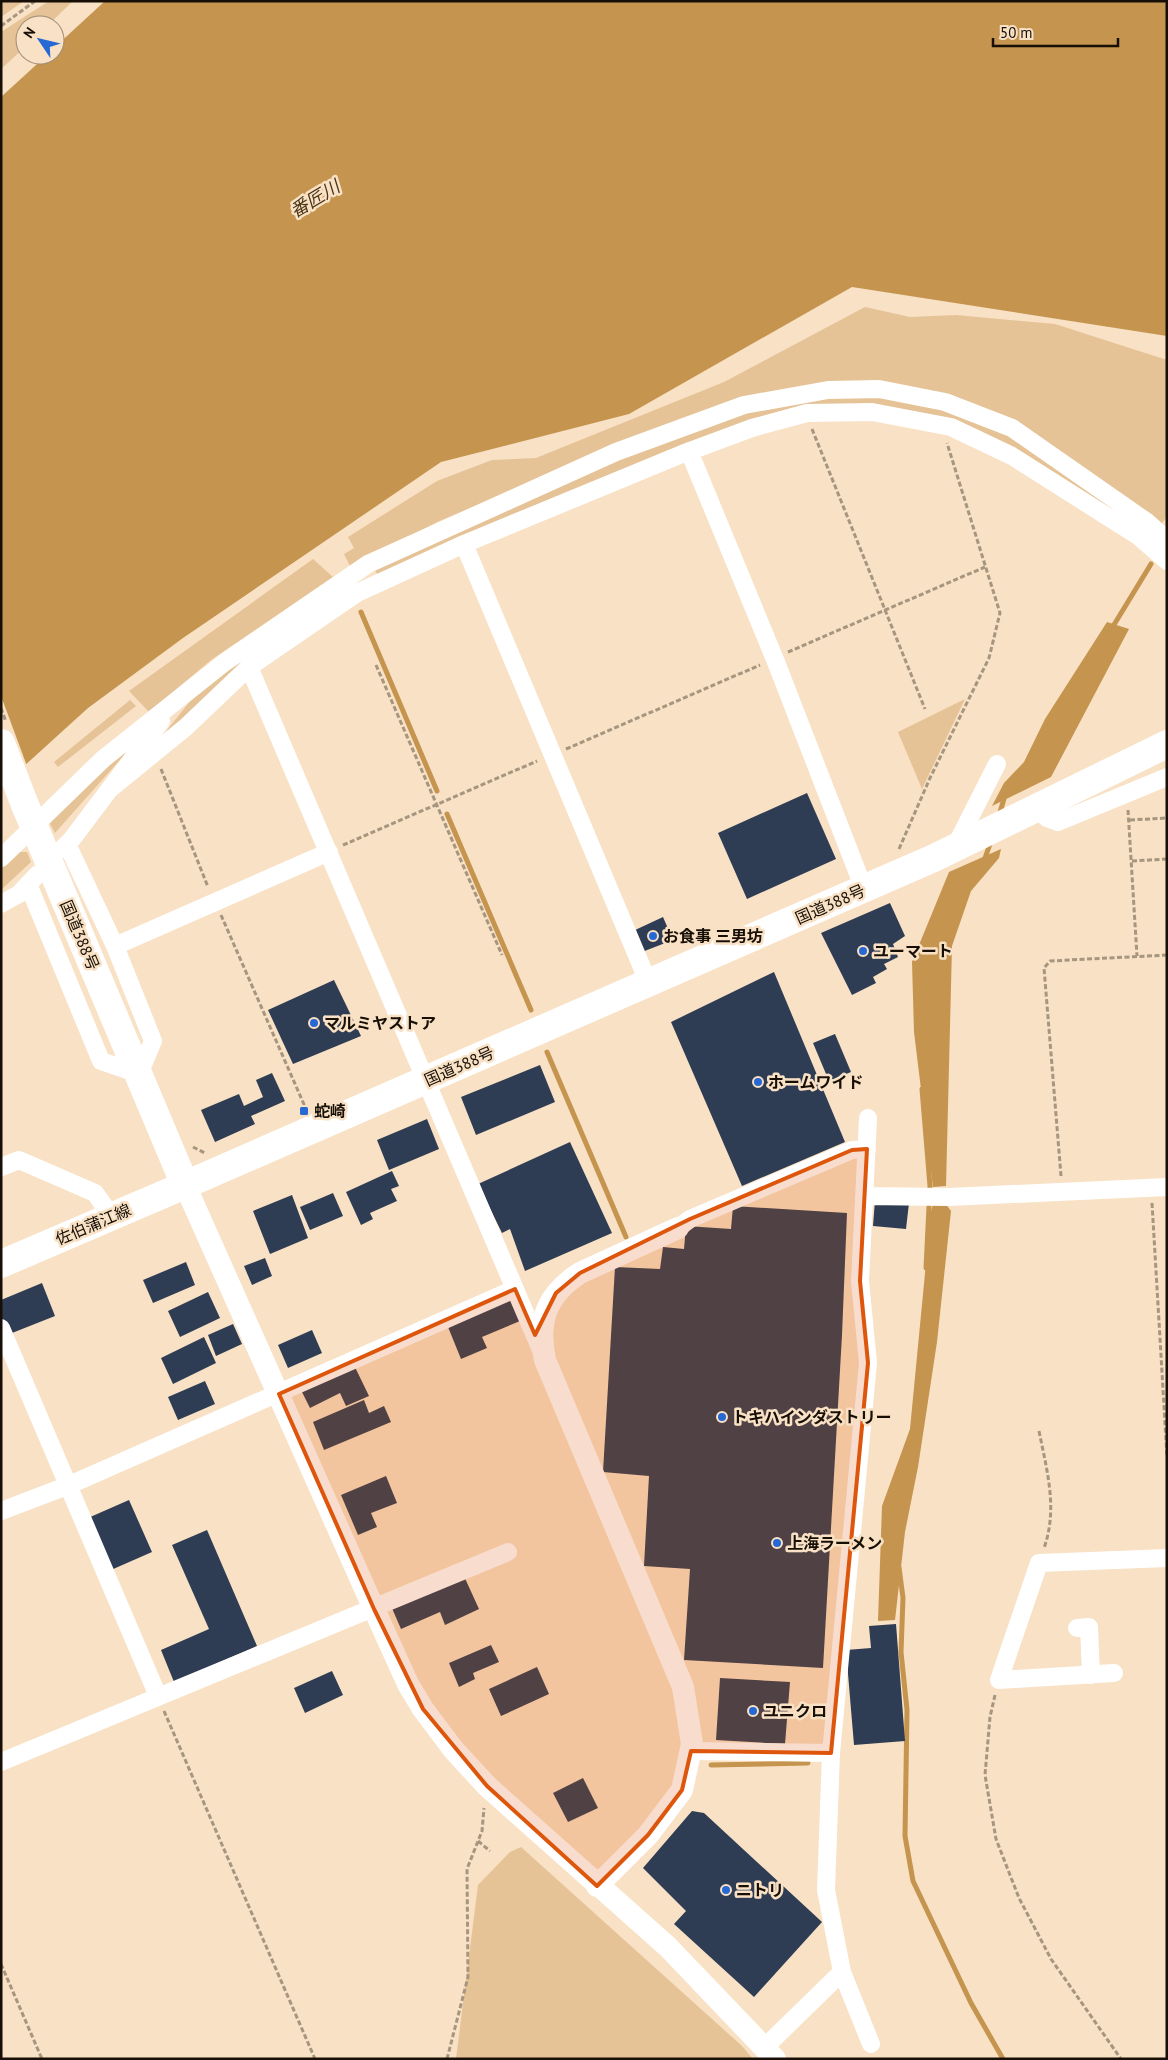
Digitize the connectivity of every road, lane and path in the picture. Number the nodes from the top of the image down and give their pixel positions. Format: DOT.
graph roads {
  1 [pos="35,1"];
  2 [pos="1,26"];
  3 [pos="811,425"];
  4 [pos="942,425"];
  5 [pos="689,451"];
  6 [pos="1167,540"];
  7 [pos="464,544"];
  8 [pos="1167,561"];
  9 [pos="985,567"];
  10 [pos="885,610"];
  11 [pos="774,658"];
  12 [pos="376,664"];
  13 [pos="249,667"];
  14 [pos="178,700"];
  15 [pos="925,709"];
  16 [pos="1,743"];
  17 [pos="1167,744"];
  18 [pos="552,754"];
  19 [pos="997,764"];
  20 [pos="161,769"];
  21 [pos="1167,777"];
  22 [pos="110,788"];
  23 [pos="1122,796"];
  24 [pos="437,805"];
  25 [pos="1025,815"];
  26 [pos="30,816"];
  27 [pos="1167,818"];
  28 [pos="1130,820"];
  29 [pos="965,844"];
  30 [pos="329,852"];
  31 [pos="1,858"];
  32 [pos="1167,859"];
  33 [pos="1132,861"];
  34 [pos="28,884"];
  35 [pos="875,884"];
  36 [pos="215,902"];
  37 [pos="1,904"];
  38 [pos="1,912"];
  39 [pos="114,946"];
  40 [pos="502,955"];
  41 [pos="1167,955"];
  42 [pos="1137,956"];
  43 [pos="649,984"];
  44 [pos="139,1074"];
  45 [pos="428,1080"];
  46 [pos="307,1112"];
  47 [pos="868,1118"];
  48 [pos="867,1149"];
  49 [pos="1,1167"];
  50 [pos="186,1185"];
  51 [pos="1159,1187"];
  52 [pos="1063,1192"];
  53 [pos="864,1196"];
  54 [pos="112,1216"];
  55 [pos="678,1228"];
  56 [pos="1,1264"];
  57 [pos="515,1289"];
  58 [pos="1,1328"];
  59 [pos="545,1360"];
  60 [pos="279,1394"];
  61 [pos="1038,1431"];
  62 [pos="1167,1457"];
  63 [pos="67,1486"];
  64 [pos="1,1511"];
  65 [pos="508,1552"];
  66 [pos="1167,1558"];
  67 [pos="1039,1563"];
  68 [pos="374,1609"];
  69 [pos="1077,1628"];
  70 [pos="1114,1673"];
  71 [pos="1092,1675"];
  72 [pos="999,1680"];
  73 [pos="158,1696"];
  74 [pos="690,1751"];
  75 [pos="831,1754"];
  76 [pos="1,1762"];
  77 [pos="487,1786"];
  78 [pos="478,1841"];
  79 [pos="490,1852"];
  80 [pos="598,1886"];
  81 [pos="1,1964"];
  82 [pos="842,1972"];
  83 [pos="871,2044"];
  84 [pos="769,2053"];
  85 [pos="42,2059"];
  86 [pos="315,2059"];
  87 [pos="447,2059"];
  88 [pos="1121,2059"];
  1 -- 2 [label="path"];
  3 -- 10 [label="path"];
  4 -- 5 [label="street"];
  4 -- 8 [label="street"];
  4 -- 9 [label="path"];
  5 -- 7 [label="street"];
  5 -- 11 [label="street"];
  6 -- 14 [label="street"];
  7 -- 13 [label="street"];
  7 -- 18 [label="street"];
  9 -- 10 [label="path"];
  9 -- 35 [label="path"];
  10 -- 11 [label="path"];
  10 -- 15 [label="path"];
  11 -- 18 [label="path"];
  11 -- 35 [label="street"];
  12 -- 24 [label="path"];
  13 -- 22 [label="street"];
  13 -- 30 [label="street"];
  14 -- 22 [label="street"];
  14 -- 26 [label="street"];
  16 -- 26 [label="main road, 国道388号"];
  17 -- 25 [label="main road, 国道388号"];
  18 -- 24 [label="path"];
  18 -- 43 [label="street"];
  19 -- 29 [label="street"];
  20 -- 36 [label="path"];
  21 -- 23 [label="street"];
  22 -- 39 [label="street"];
  23 -- 25 [label="street"];
  23 -- 28 [label="path"];
  24 -- 30 [label="path"];
  24 -- 40 [label="path"];
  25 -- 29 [label="main road, 国道388号"];
  26 -- 31 [label="street"];
  26 -- 44 [label="main road, 国道388号"];
  27 -- 28 [label="path"];
  28 -- 33 [label="path"];
  29 -- 35 [label="main road, 国道388号"];
  30 -- 36 [label="street"];
  30 -- 45 [label="street"];
  32 -- 33 [label="path"];
  33 -- 42 [label="path"];
  34 -- 37 [label="street"];
  34 -- 38 [label="street"];
  34 -- 44 [label="street"];
  35 -- 43 [label="main road, 国道388号"];
  36 -- 39 [label="street"];
  36 -- 46 [label="path"];
  39 -- 44 [label="street"];
  41 -- 42 [label="path"];
  42 -- 52 [label="path"];
  43 -- 45 [label="main road, 国道388号"];
  44 -- 50 [label="main road, 国道388号"];
  45 -- 50 [label="main road, 国道388号"];
  45 -- 57 [label="street"];
  47 -- 48 [label="street"];
  48 -- 53 [label="street"];
  48 -- 55 [label="street"];
  49 -- 54 [label="street"];
  50 -- 54 [label="main road, 佐伯蒲江線"];
  50 -- 60 [label="street"];
  51 -- 52 [label="street"];
  51 -- 62 [label="path"];
  52 -- 53 [label="street"];
  53 -- 75 [label="street"];
  54 -- 56 [label="main road, 佐伯蒲江線"];
  55 -- 59 [label="street"];
  57 -- 59 [label="street"];
  57 -- 60 [label="street"];
  58 -- 63 [label="street"];
  59 -- 74 [label="street"];
  60 -- 63 [label="street"];
  60 -- 68 [label="street"];
  61 -- 67 [label="path"];
  63 -- 64 [label="street"];
  63 -- 73 [label="street"];
  65 -- 68 [label="street"];
  66 -- 67 [label="street"];
  67 -- 72 [label="street"];
  68 -- 73 [label="street"];
  68 -- 77 [label="street"];
  69 -- 71 [label="street"];
  70 -- 71 [label="street"];
  71 -- 72 [label="street"];
  72 -- 88 [label="path"];
  73 -- 76 [label="street"];
  73 -- 86 [label="path"];
  74 -- 75 [label="street"];
  74 -- 80 [label="street"];
  75 -- 82 [label="street"];
  77 -- 78 [label="path"];
  77 -- 80 [label="street"];
  78 -- 79 [label="path"];
  78 -- 87 [label="path"];
  80 -- 84 [label="street"];
  81 -- 85 [label="path"];
  82 -- 83 [label="street"];
  82 -- 84 [label="street"];
}
